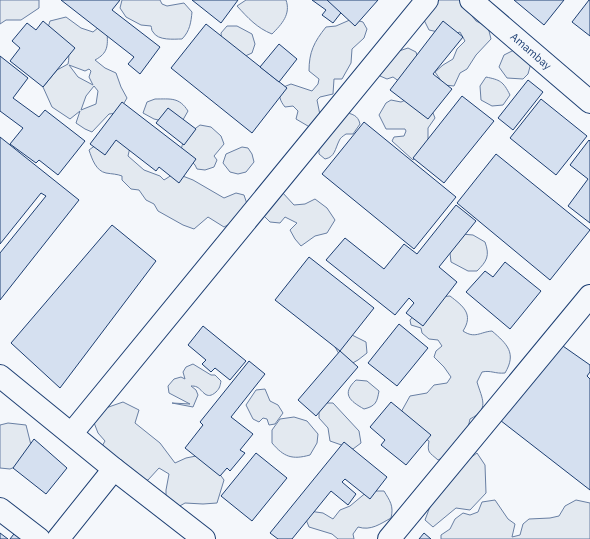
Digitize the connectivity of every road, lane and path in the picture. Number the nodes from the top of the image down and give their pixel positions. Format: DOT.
graph roads {
  1 [pos="427,0"];
  2 [pos="471,0"];
  3 [pos="590,102"];
  4 [pos="590,296"];
  5 [pos="0,376"];
  6 [pos="72,433"];
  7 [pos="114,469"];
  8 [pos="0,509"];
  9 [pos="39,539"];
  10 [pos="58,539"];
  11 [pos="204,539"];
  12 [pos="389,539"];
  1 -- 6 [label="street"];
  2 -- 3 [label="street, Amambay"];
  4 -- 12 [label="street"];
  5 -- 6 [label="street"];
  6 -- 7 [label="street"];
  7 -- 10 [label="street"];
  7 -- 11 [label="street"];
  8 -- 9 [label="street"];
}
